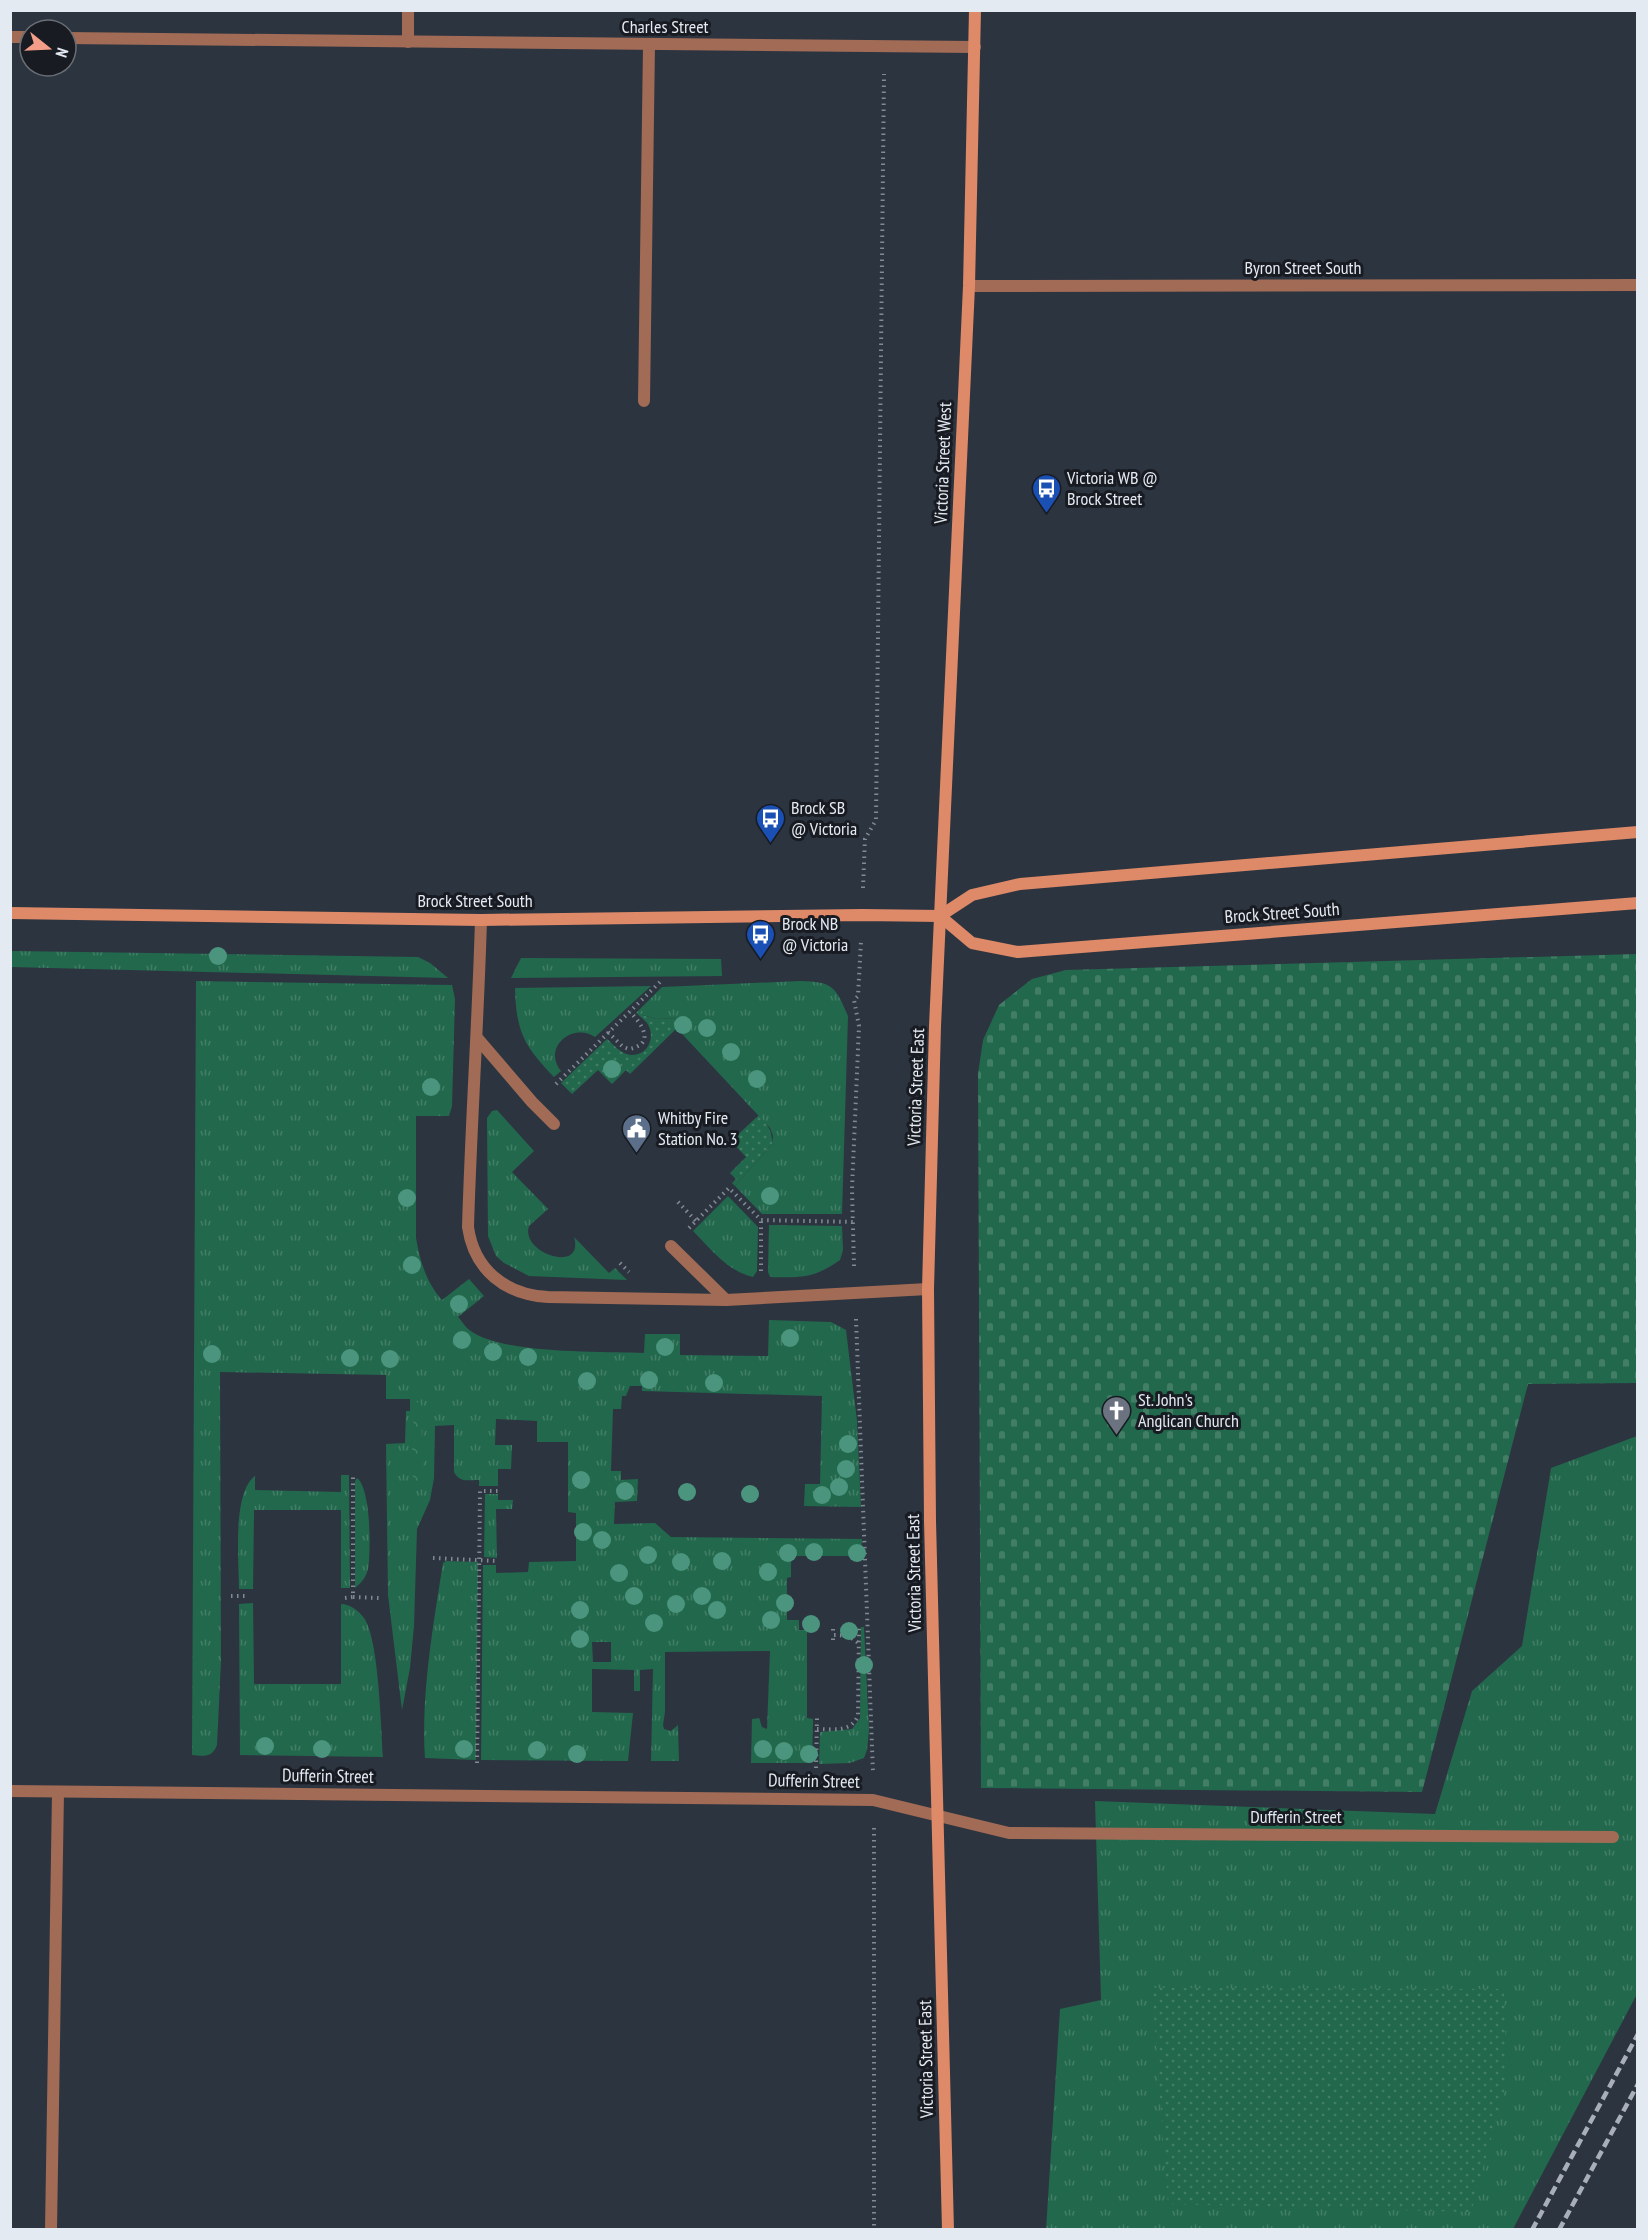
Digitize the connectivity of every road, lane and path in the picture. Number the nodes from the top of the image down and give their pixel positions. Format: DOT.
graph roads {
  1 [pos="408,10"];
  2 [pos="975,10"];
  3 [pos="78,38"];
  4 [pos="408,42"];
  5 [pos="649,45"];
  6 [pos="975,47"];
  7 [pos="885,90"];
  8 [pos="1638,285"];
  9 [pos="969,286"];
  10 [pos="644,401"];
  11 [pos="1638,832"];
  12 [pos="864,857"];
  13 [pos="1638,903"];
  14 [pos="10,913"];
  15 [pos="940,916"];
  16 [pos="481,920"];
  17 [pos="660,982"];
  18 [pos="854,1000"];
  19 [pos="630,1012"];
  20 [pos="608,1032"];
  21 [pos="478,1039"];
  22 [pos="555,1084"];
  23 [pos="554,1124"];
  24 [pos="678,1202"];
  25 [pos="762,1220"];
  26 [pos="696,1221"];
  27 [pos="853,1222"];
  28 [pos="671,1246"];
  29 [pos="620,1263"];
  30 [pos="636,1279"];
  31 [pos="928,1289"];
  32 [pos="855,1294"];
  33 [pos="761,1299"];
  34 [pos="726,1300"];
  35 [pos="353,1476"];
  36 [pos="498,1491"];
  37 [pos="433,1558"];
  38 [pos="479,1561"];
  39 [pos="496,1561"];
  40 [pos="231,1596"];
  41 [pos="247,1596"];
  42 [pos="345,1598"];
  43 [pos="352,1598"];
  44 [pos="379,1598"];
  45 [pos="859,1627"];
  46 [pos="833,1629"];
  47 [pos="859,1644"];
  48 [pos="817,1718"];
  49 [pos="817,1729"];
  50 [pos="873,1762"];
  51 [pos="477,1763"];
  52 [pos="816,1768"];
  53 [pos="10,1791"];
  54 [pos="58,1792"];
  55 [pos="939,1816"];
  56 [pos="1613,1837"];
  57 [pos="874,1840"];
  58 [pos="51,2229"];
  59 [pos="874,2229"];
  60 [pos="948,2229"];
  1 -- 4 [label="street"];
  2 -- 6 [label="main road, Victoria Street West"];
  3 -- 4 [label="street, Charles Street"];
  4 -- 5 [label="street, Charles Street"];
  5 -- 6 [label="street, Charles Street"];
  5 -- 10 [label="street"];
  6 -- 9 [label="main road, Victoria Street West"];
  7 -- 12 [label="path"];
  8 -- 9 [label="street, Byron Street South"];
  9 -- 15 [label="main road, Victoria Street West"];
  11 -- 15 [label="main road"];
  13 -- 15 [label="main road, Brock Street South"];
  14 -- 16 [label="main road, Brock Street South"];
  15 -- 16 [label="main road, Brock Street South"];
  15 -- 31 [label="main road, Victoria Street East"];
  16 -- 21 [label="street"];
  17 -- 19 [label="path"];
  18 -- 27 [label="path"];
  19 -- 20 [label="path"];
  19 -- 20 [label="path"];
  20 -- 22 [label="path"];
  21 -- 23 [label="street"];
  21 -- 34 [label="street"];
  24 -- 26 [label="path"];
  25 -- 26 [label="path"];
  25 -- 27 [label="path"];
  25 -- 33 [label="path"];
  26 -- 28 [label="path"];
  27 -- 32 [label="path"];
  28 -- 34 [label="street"];
  29 -- 30 [label="path"];
  31 -- 32 [label="street"];
  31 -- 55 [label="main road, Victoria Street East"];
  32 -- 33 [label="street"];
  32 -- 50 [label="path"];
  33 -- 34 [label="street"];
  35 -- 43 [label="path"];
  36 -- 38 [label="path"];
  37 -- 38 [label="path"];
  38 -- 39 [label="path"];
  38 -- 51 [label="path"];
  40 -- 41 [label="path"];
  42 -- 43 [label="path"];
  43 -- 44 [label="path"];
  45 -- 47 [label="path"];
  46 -- 47 [label="path"];
  47 -- 49 [label="path"];
  48 -- 49 [label="path"];
  49 -- 52 [label="path"];
  53 -- 54 [label="street, Dufferin Street"];
  54 -- 55 [label="street, Dufferin Street"];
  54 -- 58 [label="street"];
  55 -- 56 [label="street, Dufferin Street"];
  55 -- 60 [label="main road, Victoria Street East"];
  57 -- 59 [label="path"];
}
